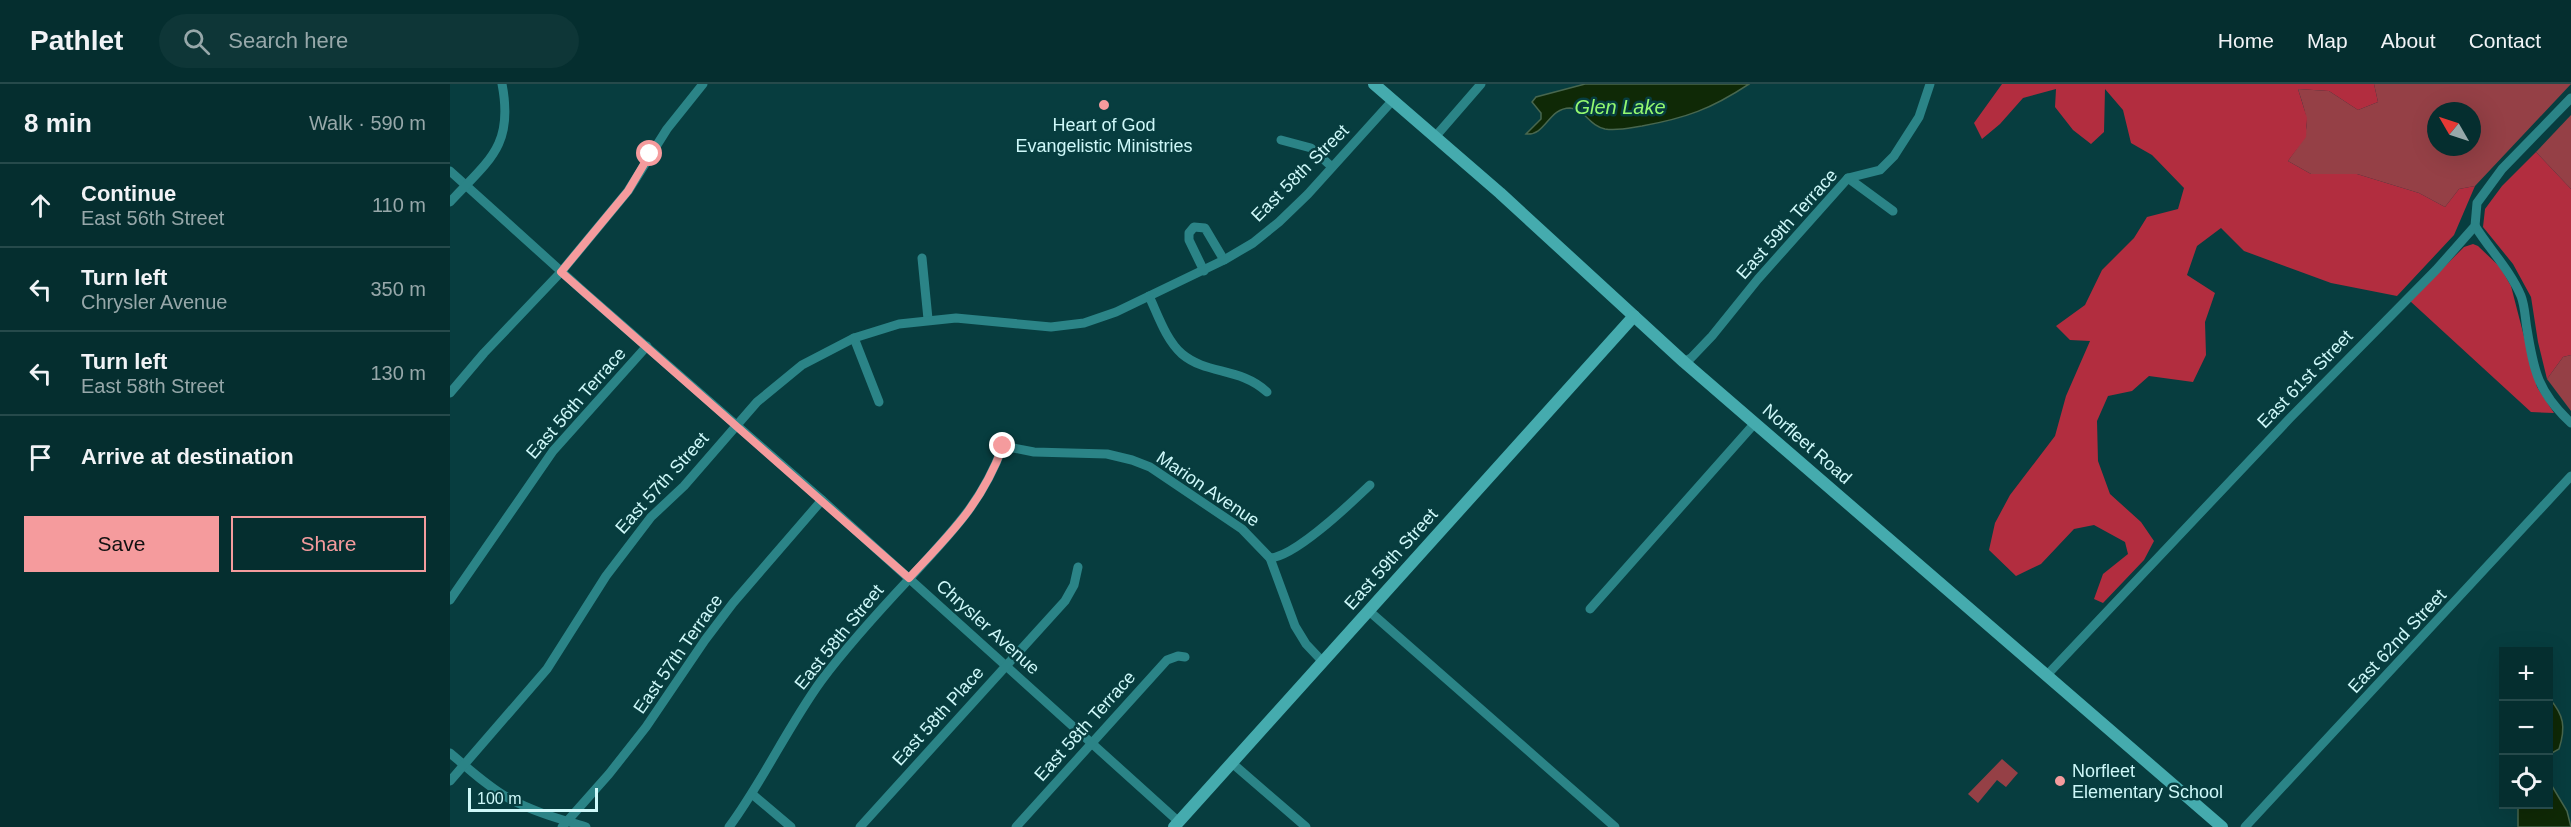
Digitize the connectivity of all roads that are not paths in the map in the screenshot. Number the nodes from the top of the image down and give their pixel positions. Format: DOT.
graph roads {
  1 [pos="502,84"];
  2 [pos="687,84"];
  3 [pos="704,84"];
  4 [pos="1374,84"];
  5 [pos="1481,84"];
  6 [pos="1930,84"];
  7 [pos="696,92"];
  8 [pos="2571,98"];
  9 [pos="1393,100"];
  10 [pos="1435,137"];
  11 [pos="1281,140"];
  12 [pos="1332,167"];
  13 [pos="450,171"];
  14 [pos="1848,178"];
  15 [pos="466,185"];
  16 [pos="450,202"];
  17 [pos="1893,211"];
  18 [pos="2475,226"];
  19 [pos="922,258"];
  20 [pos="1224,260"];
  21 [pos="1204,271"];
  22 [pos="561,272"];
  23 [pos="1149,296"];
  24 [pos="1634,316"];
  25 [pos="928,320"];
  26 [pos="854,338"];
  27 [pos="647,346"];
  28 [pos="1684,362"];
  29 [pos="1267,392"];
  30 [pos="450,393"];
  31 [pos="879,402"];
  32 [pos="1755,423"];
  33 [pos="2571,423"];
  34 [pos="737,424"];
  35 [pos="1003,446"];
  36 [pos="2571,476"];
  37 [pos="1370,485"];
  38 [pos="822,500"];
  39 [pos="1270,558"];
  40 [pos="1078,567"];
  41 [pos="909,578"];
  42 [pos="450,600"];
  43 [pos="1590,609"];
  44 [pos="1369,611"];
  45 [pos="1185,657"];
  46 [pos="1323,662"];
  47 [pos="1006,666"];
  48 [pos="2047,675"];
  49 [pos="1092,743"];
  50 [pos="450,753"];
  51 [pos="1232,763"];
  52 [pos="464,765"];
  53 [pos="450,781"];
  54 [pos="752,794"];
  55 [pos="564,824"];
  56 [pos="1177,824"];
  57 [pos="586,827"];
  58 [pos="729,827"];
  59 [pos="792,827"];
  60 [pos="860,827"];
  61 [pos="1016,827"];
  62 [pos="1306,827"];
  63 [pos="1615,827"];
  64 [pos="2222,827"];
  65 [pos="2245,827"];
  1 -- 15 [label="street"];
  2 -- 7 [label="street"];
  3 -- 7 [label="street"];
  4 -- 9 [label="street, Norfleet Road"];
  5 -- 10 [label="street"];
  6 -- 14 [label="street, East 59th Terrace"];
  7 -- 22 [label="street"];
  8 -- 18 [label="street, East 61st Street"];
  9 -- 10 [label="street, Norfleet Road"];
  9 -- 12 [label="street, East 58th Street"];
  10 -- 24 [label="street, Norfleet Road"];
  11 -- 12 [label="street"];
  12 -- 20 [label="street, East 58th Street"];
  13 -- 15 [label="street, Chrysler Avenue"];
  14 -- 17 [label="street"];
  14 -- 28 [label="street, East 59th Terrace"];
  15 -- 16 [label="street"];
  15 -- 22 [label="street, Chrysler Avenue"];
  18 -- 33 [label="street"];
  18 -- 48 [label="street, East 61st Street"];
  19 -- 25 [label="street"];
  20 -- 21 [label="street, East 58th Street"];
  20 -- 21 [label="street"];
  21 -- 23 [label="street, East 58th Street"];
  22 -- 27 [label="street, Chrysler Avenue"];
  22 -- 30 [label="street"];
  23 -- 25 [label="street, East 57th Street"];
  23 -- 29 [label="street"];
  24 -- 28 [label="street, Norfleet Road"];
  24 -- 44 [label="street, East 59th Street"];
  25 -- 26 [label="street, East 57th Street"];
  26 -- 31 [label="street"];
  26 -- 34 [label="street, East 57th Street"];
  27 -- 34 [label="street, Chrysler Avenue"];
  27 -- 42 [label="street, East 56th Terrace"];
  28 -- 32 [label="street, Norfleet Road"];
  32 -- 43 [label="street"];
  32 -- 48 [label="street, Norfleet Road"];
  34 -- 38 [label="street, Chrysler Avenue"];
  34 -- 52 [label="street, East 57th Street"];
  35 -- 39 [label="street, Marion Avenue"];
  35 -- 41 [label="street, East 58th Street"];
  36 -- 65 [label="street, East 62nd Street"];
  37 -- 39 [label="street"];
  38 -- 41 [label="street, Chrysler Avenue"];
  38 -- 55 [label="street, East 57th Terrace"];
  39 -- 46 [label="street, Marion Avenue"];
  40 -- 47 [label="street, East 58th Place"];
  41 -- 47 [label="street, Chrysler Avenue"];
  41 -- 54 [label="street, East 58th Street"];
  44 -- 46 [label="street, East 59th Street"];
  44 -- 63 [label="street"];
  45 -- 49 [label="street, East 58th Terrace"];
  46 -- 51 [label="street, East 59th Street"];
  47 -- 49 [label="street, Chrysler Avenue"];
  47 -- 60 [label="street, East 58th Place"];
  48 -- 64 [label="street, Norfleet Road"];
  49 -- 56 [label="street, Chrysler Avenue"];
  49 -- 61 [label="street, East 58th Terrace"];
  50 -- 52 [label="street"];
  51 -- 56 [label="street, East 59th Street"];
  51 -- 62 [label="street"];
  52 -- 53 [label="street, East 57th Street"];
  52 -- 55 [label="street"];
  54 -- 58 [label="street, East 58th Street"];
  54 -- 59 [label="street"];
  55 -- 57 [label="street"];
}
